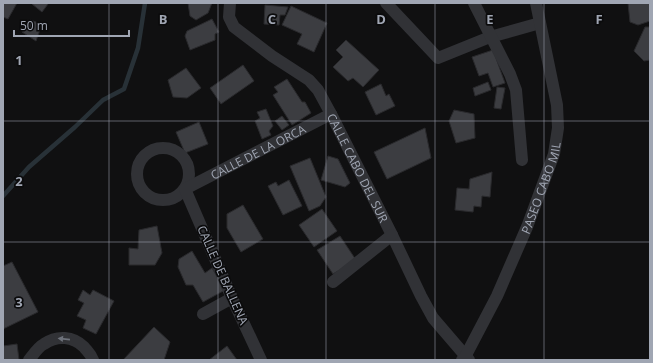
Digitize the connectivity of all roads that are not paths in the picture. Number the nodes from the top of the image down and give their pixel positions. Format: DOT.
graph roads {
  1 [pos="230,3"];
  2 [pos="386,3"];
  3 [pos="474,3"];
  4 [pos="536,3"];
  5 [pos="540,23"];
  6 [pos="490,37"];
  7 [pos="331,114"];
  8 [pos="522,160"];
  9 [pos="186,189"];
  10 [pos="392,235"];
  11 [pos="332,282"];
  12 [pos="232,298"];
  13 [pos="203,314"];
  14 [pos="465,359"];
  15 [pos="29,360"];
  16 [pos="93,360"];
  17 [pos="261,360"];
  1 -- 7 [label="street, CALLE CABO DEL SUR"];
  2 -- 6 [label="street"];
  3 -- 6 [label="street"];
  4 -- 5 [label="street, PASEO CABO MIL"];
  5 -- 6 [label="street"];
  5 -- 14 [label="street, PASEO CABO MIL"];
  6 -- 8 [label="street"];
  7 -- 9 [label="street, CALLE DE LA ORCA"];
  7 -- 10 [label="street, CALLE CABO DEL SUR"];
  9 -- 9 [label="street, CALLE DE LA ORCA"];
  9 -- 12 [label="street, CALLE DE BALLENA"];
  10 -- 11 [label="street"];
  10 -- 14 [label="street, CALLE CABO DEL SUR"];
  12 -- 13 [label="street"];
  12 -- 17 [label="street, CALLE DE BALLENA"];
  16 -- 15 [label="street, one-way"];
}
